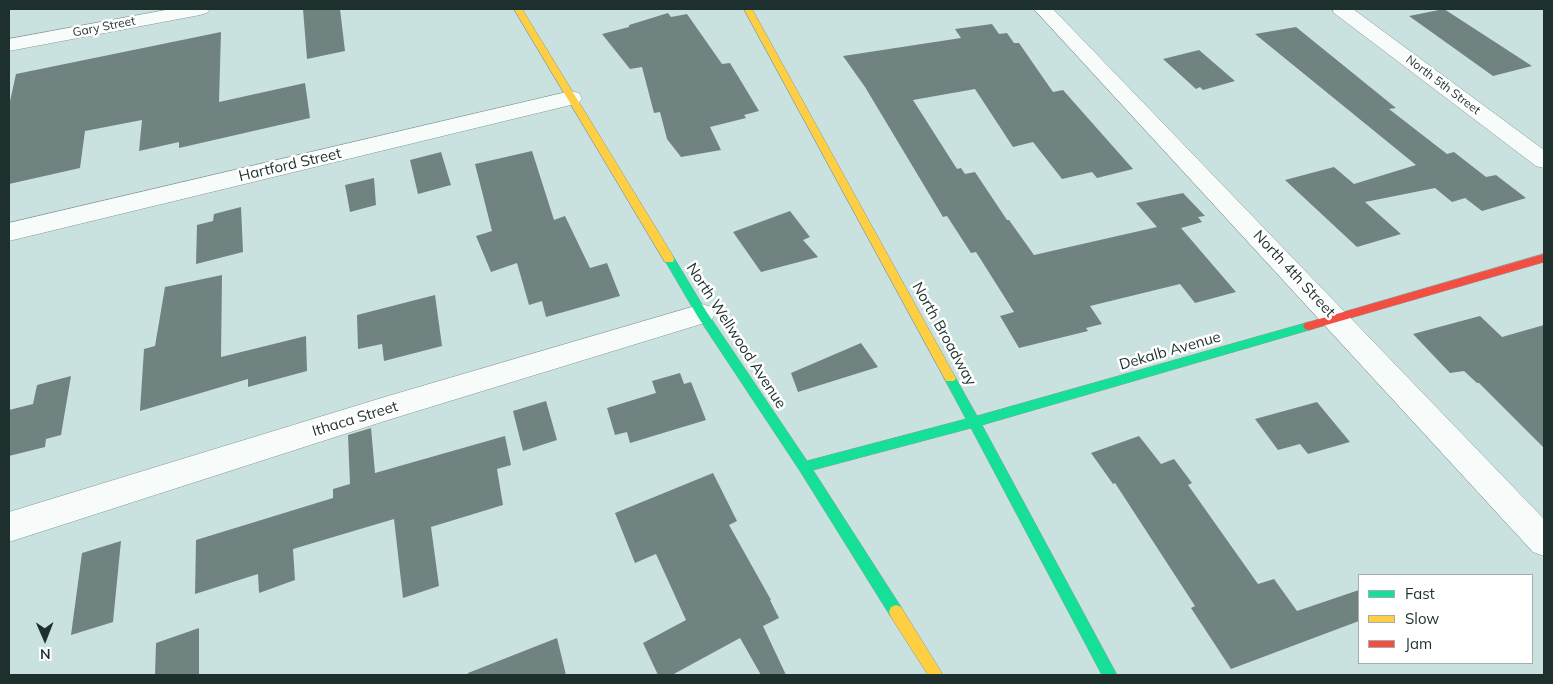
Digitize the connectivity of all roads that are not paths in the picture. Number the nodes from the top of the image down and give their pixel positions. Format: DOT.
graph roads {
  1 [pos="200,9"];
  2 [pos="518,9"];
  3 [pos="748,9"];
  4 [pos="1043,9"];
  5 [pos="1341,9"];
  6 [pos="9,45"];
  7 [pos="571,98"];
  8 [pos="1544,161"];
  9 [pos="9,232"];
  10 [pos="1544,258"];
  11 [pos="702,314"];
  12 [pos="1336,319"];
  13 [pos="975,422"];
  14 [pos="804,467"];
  15 [pos="9,527"];
  16 [pos="1544,541"];
  17 [pos="933,675"];
  18 [pos="1110,675"];
  1 -- 6 [label="street, Gary Street"];
  2 -- 7 [label="street, North Wellwood Avenue"];
  3 -- 13 [label="street, North Broadway"];
  4 -- 12 [label="street, North 4th Street"];
  5 -- 8 [label="street, North 5th Street"];
  7 -- 9 [label="street, Hartford Street"];
  7 -- 11 [label="street, North Wellwood Avenue"];
  10 -- 12 [label="street, Dekalb Avenue"];
  11 -- 14 [label="street, North Wellwood Avenue"];
  11 -- 15 [label="street, Ithaca Street"];
  12 -- 13 [label="street, Dekalb Avenue"];
  12 -- 16 [label="street, North 4th Street"];
  13 -- 14 [label="street, Dekalb Avenue"];
  13 -- 18 [label="street, North Broadway"];
  14 -- 17 [label="street, North Wellwood Avenue"];
}
